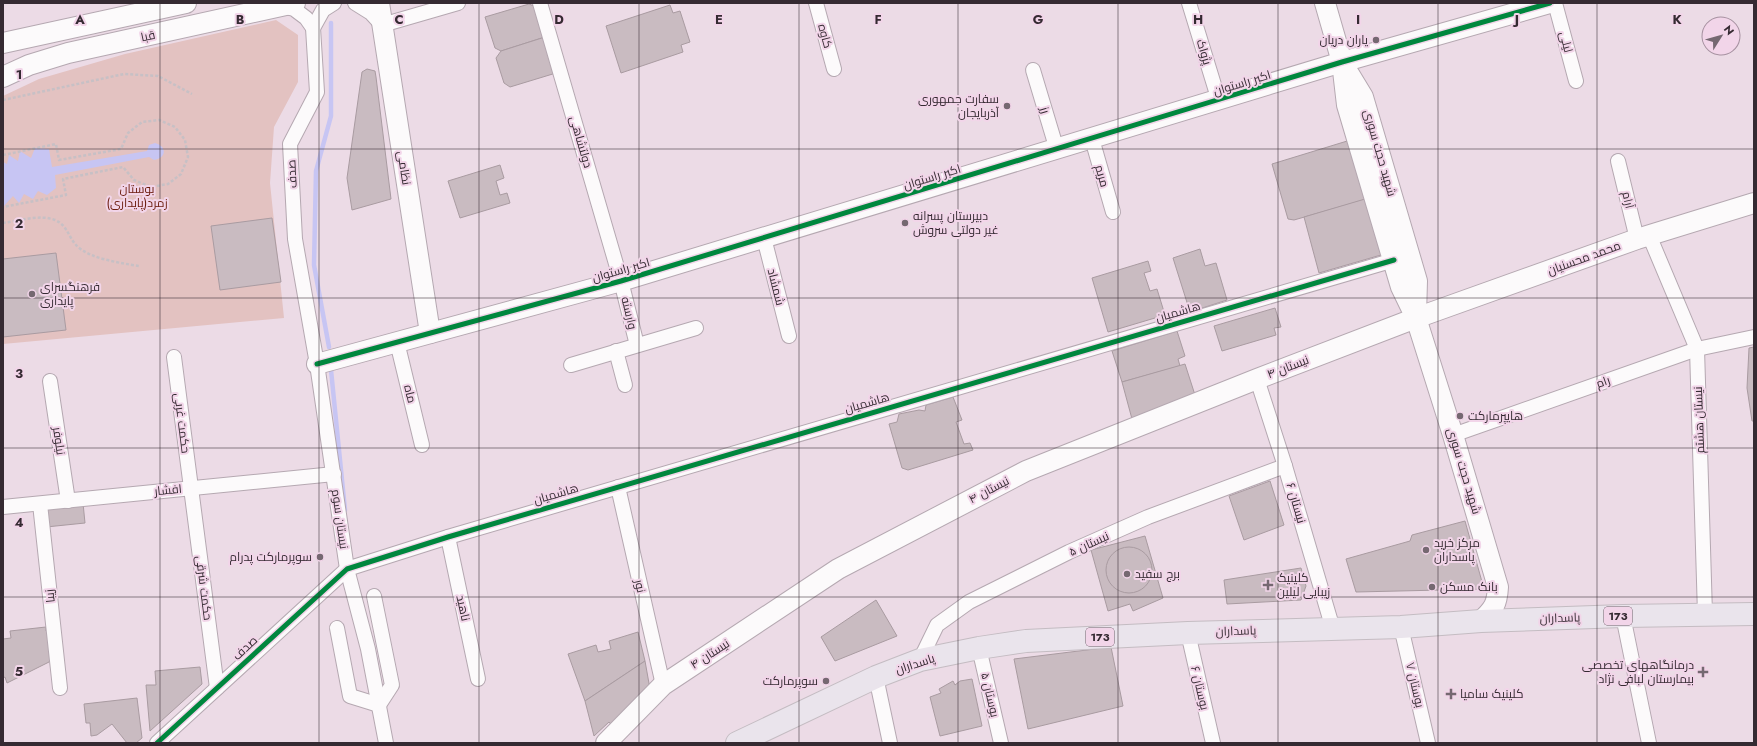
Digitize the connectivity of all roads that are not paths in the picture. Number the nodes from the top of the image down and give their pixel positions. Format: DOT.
graph roads {
  1 [pos="184,3"];
  2 [pos="334,3"];
  3 [pos="355,3"];
  4 [pos="379,3"];
  5 [pos="458,3"];
  6 [pos="540,3"];
  7 [pos="816,3"];
  8 [pos="1189,3"];
  9 [pos="1325,3"];
  10 [pos="1550,3"];
  11 [pos="1555,3"];
  12 [pos="289,4"];
  13 [pos="382,25"];
  14 [pos="314,28"];
  15 [pos="3,43"];
  16 [pos="1342,62"];
  17 [pos="834,69"];
  18 [pos="1033,70"];
  19 [pos="3,77"];
  20 [pos="1576,81"];
  21 [pos="1219,101"];
  22 [pos="1092,139"];
  23 [pos="1057,150"];
  24 [pos="1618,161"];
  25 [pos="1754,203"];
  26 [pos="1113,212"];
  27 [pos="1643,237"];
  28 [pos="764,238"];
  29 [pos="1394,260"];
  30 [pos="621,281"];
  31 [pos="1416,318"];
  32 [pos="696,328"];
  33 [pos="430,333"];
  34 [pos="789,336"];
  35 [pos="1754,337"];
  36 [pos="397,342"];
  37 [pos="636,344"];
  38 [pos="1697,349"];
  39 [pos="616,351"];
  40 [pos="174,357"];
  41 [pos="317,364"];
  42 [pos="571,365"];
  43 [pos="1257,379"];
  44 [pos="50,381"];
  45 [pos="625,385"];
  46 [pos="1453,435"];
  47 [pos="422,445"];
  48 [pos="1286,466"];
  49 [pos="334,474"];
  50 [pos="618,487"];
  51 [pos="191,488"];
  52 [pos="68,501"];
  53 [pos="40,504"];
  54 [pos="3,507"];
  55 [pos="448,537"];
  56 [pos="347,568"];
  57 [pos="374,596"];
  58 [pos="1705,614"];
  59 [pos="1754,614"];
  60 [pos="1623,616"];
  61 [pos="1481,621"];
  62 [pos="1401,627"];
  63 [pos="337,628"];
  64 [pos="1333,629"];
  65 [pos="1188,633"];
  66 [pos="979,648"];
  67 [pos="920,660"];
  68 [pos="876,677"];
  69 [pos="478,679"];
  70 [pos="662,685"];
  71 [pos="60,688"];
  72 [pos="217,688"];
  73 [pos="379,705"];
  74 [pos="161,741"];
  75 [pos="386,743"];
  76 [pos="606,743"];
  77 [pos="737,743"];
  78 [pos="890,743"];
  79 [pos="1000,743"];
  80 [pos="1213,743"];
  81 [pos="1428,743"];
  82 [pos="1649,743"];
  1 -- 15 [label="street, قبا"];
  2 -- 14 [label="street"];
  3 -- 13 [label="street"];
  4 -- 13 [label="street, نظامی"];
  5 -- 13 [label="street"];
  6 -- 30 [label="street, دولتشاهی"];
  7 -- 17 [label="street, کاوه"];
  8 -- 21 [label="street, پژواک"];
  9 -- 16 [label="street, شهید حجت سوری"];
  10 -- 16 [label="street, اکبر راستوان"];
  11 -- 20 [label="street, لیلی"];
  12 -- 14 [label="street"];
  12 -- 19 [label="street, قبا"];
  13 -- 33 [label="street, نظامی"];
  14 -- 41 [label="street, صدف"];
  16 -- 21 [label="street, اکبر راستوان"];
  16 -- 29 [label="street, شهید حجت سوری"];
  16 -- 31 [label="street, شهید حجت سوری"];
  18 -- 23 [label="street, رز"];
  21 -- 22 [label="street, اکبر راستوان"];
  22 -- 23 [label="street, اکبر راستوان"];
  22 -- 26 [label="street, مریم"];
  23 -- 28 [label="street, اکبر راستوان"];
  24 -- 27 [label="street, آرام"];
  25 -- 27 [label="street, محمد محسنیان"];
  27 -- 31 [label="street, محمد محسنیان"];
  27 -- 38 [label="street, نیستان هشتم"];
  28 -- 30 [label="street, اکبر راستوان"];
  28 -- 34 [label="street, شمشاد"];
  29 -- 31 [label="street, شهید حجت سوری"];
  29 -- 50 [label="street, هاشمیان"];
  30 -- 33 [label="street, اکبر راستوان"];
  30 -- 37 [label="street, وارسته"];
  31 -- 43 [label="street, نیستان ۴"];
  31 -- 46 [label="street, شهید حجت سوری"];
  32 -- 37 [label="street, وارسته"];
  33 -- 36 [label="street, اکبر راستوان"];
  35 -- 38 [label="street, رام"];
  36 -- 41 [label="street, اکبر راستوان"];
  36 -- 47 [label="street, ماه"];
  37 -- 39 [label="street, وارسته"];
  38 -- 46 [label="street, رام"];
  38 -- 58 [label="street, نیستان هشتم"];
  39 -- 42 [label="street, وارسته"];
  39 -- 45 [label="street"];
  40 -- 51 [label="street, حکمت غربی"];
  41 -- 49 [label="street, نیستان سوم"];
  43 -- 48 [label="street, نیستان ۶"];
  43 -- 70 [label="street, نیستان ۴"];
  44 -- 52 [label="street, نیلوفر"];
  46 -- 61 [label="street, شهید حجت سوری"];
  48 -- 64 [label="street, نیستان ۶"];
  48 -- 67 [label="street, نیستان ۵"];
  49 -- 51 [label="street, افشار"];
  49 -- 56 [label="street, نیستان سوم"];
  50 -- 55 [label="street, هاشمیان"];
  50 -- 70 [label="street, نور"];
  51 -- 52 [label="street, افشار"];
  51 -- 72 [label="street, حکمت شرقی"];
  52 -- 53 [label="street, افشار"];
  53 -- 54 [label="street, افشار"];
  53 -- 71 [label="street, زیبا"];
  55 -- 56 [label="street, هاشمیان"];
  55 -- 69 [label="street, ناهید"];
  56 -- 72 [label="street, صدف"];
  56 -- 73 [label="street, نیستان سوم"];
  57 -- 73 [label="street"];
  58 -- 59 [label="main road, پاسداران / 173"];
  58 -- 60 [label="main road, پاسداران / 173"];
  60 -- 61 [label="main road, پاسداران / 173"];
  60 -- 82 [label="street"];
  61 -- 62 [label="main road, پاسداران / 173"];
  62 -- 64 [label="main road, پاسداران / 173"];
  62 -- 81 [label="street, بوستان ۷"];
  63 -- 73 [label="street"];
  64 -- 65 [label="main road, پاسداران / 173"];
  65 -- 66 [label="main road, پاسداران / 173"];
  65 -- 80 [label="street, بوستان ۶"];
  66 -- 67 [label="main road, پاسداران / 173"];
  66 -- 79 [label="street, بوستان ۵"];
  67 -- 68 [label="main road, پاسداران / 173"];
  68 -- 77 [label="main road, پاسداران / 173"];
  68 -- 78 [label="street"];
  70 -- 76 [label="street, نیستان ۴"];
  72 -- 74 [label="street, صدف"];
  73 -- 75 [label="street, نیستان سوم"];
}
